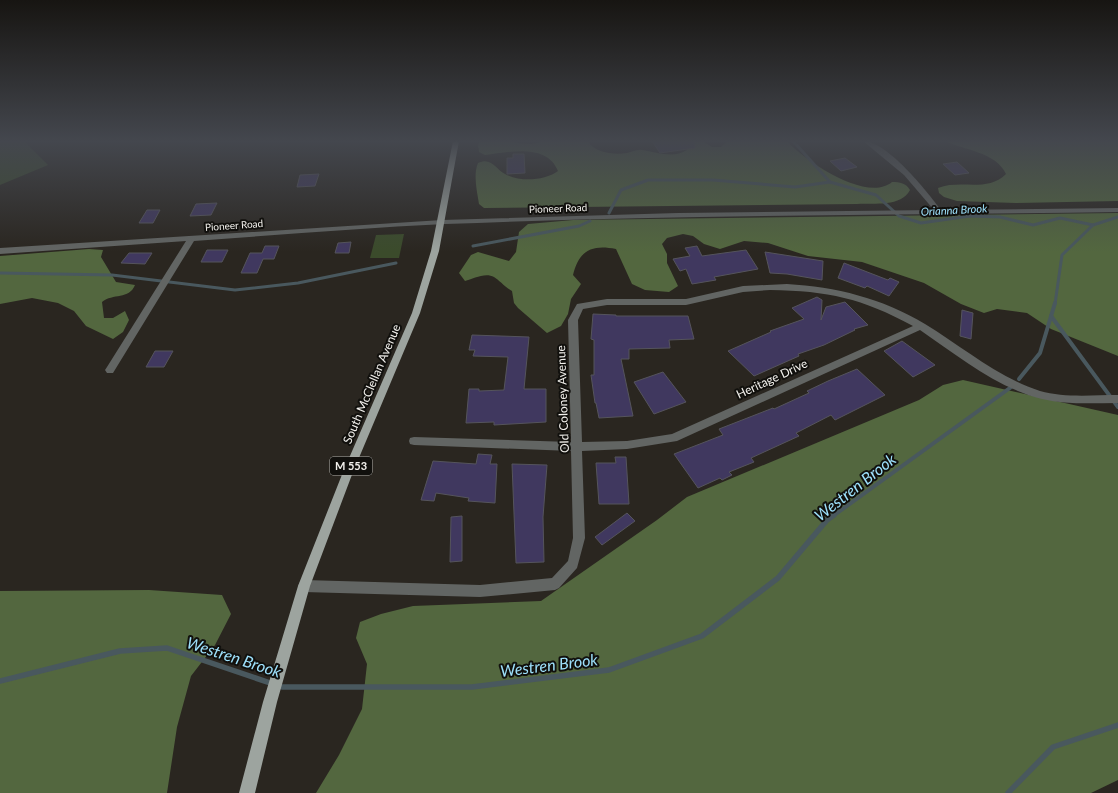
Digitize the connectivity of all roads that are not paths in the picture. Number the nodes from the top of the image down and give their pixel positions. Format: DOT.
graph roads {
  1 [pos="450,178"];
  2 [pos="912,178"];
  3 [pos="1118,210"];
  4 [pos="940,213"];
  5 [pos="442,222"];
  6 [pos="192,238"];
  7 [pos="0,251"];
  8 [pos="921,326"];
  9 [pos="110,370"];
  10 [pos="1118,399"];
  11 [pos="414,441"];
  12 [pos="577,447"];
  13 [pos="304,586"];
  14 [pos="247,793"];
  1 -- 5 [label="main road, South McClellan Avenue / M 553"];
  2 -- 4 [label="street"];
  3 -- 4 [label="street, Pioneer Road"];
  4 -- 5 [label="street, Pioneer Road"];
  5 -- 6 [label="street, Pioneer Road"];
  5 -- 13 [label="main road, South McClellan Avenue / M 553"];
  6 -- 7 [label="street, Pioneer Road"];
  6 -- 9 [label="street"];
  8 -- 10 [label="street"];
  8 -- 12 [label="street, Heritage Drive"];
  8 -- 12 [label="street, Old Coloney Avenue"];
  11 -- 12 [label="street, Heritage Drive"];
  12 -- 13 [label="street, Old Coloney Avenue"];
  13 -- 14 [label="main road, South McClellan Avenue / M 553"];
}
